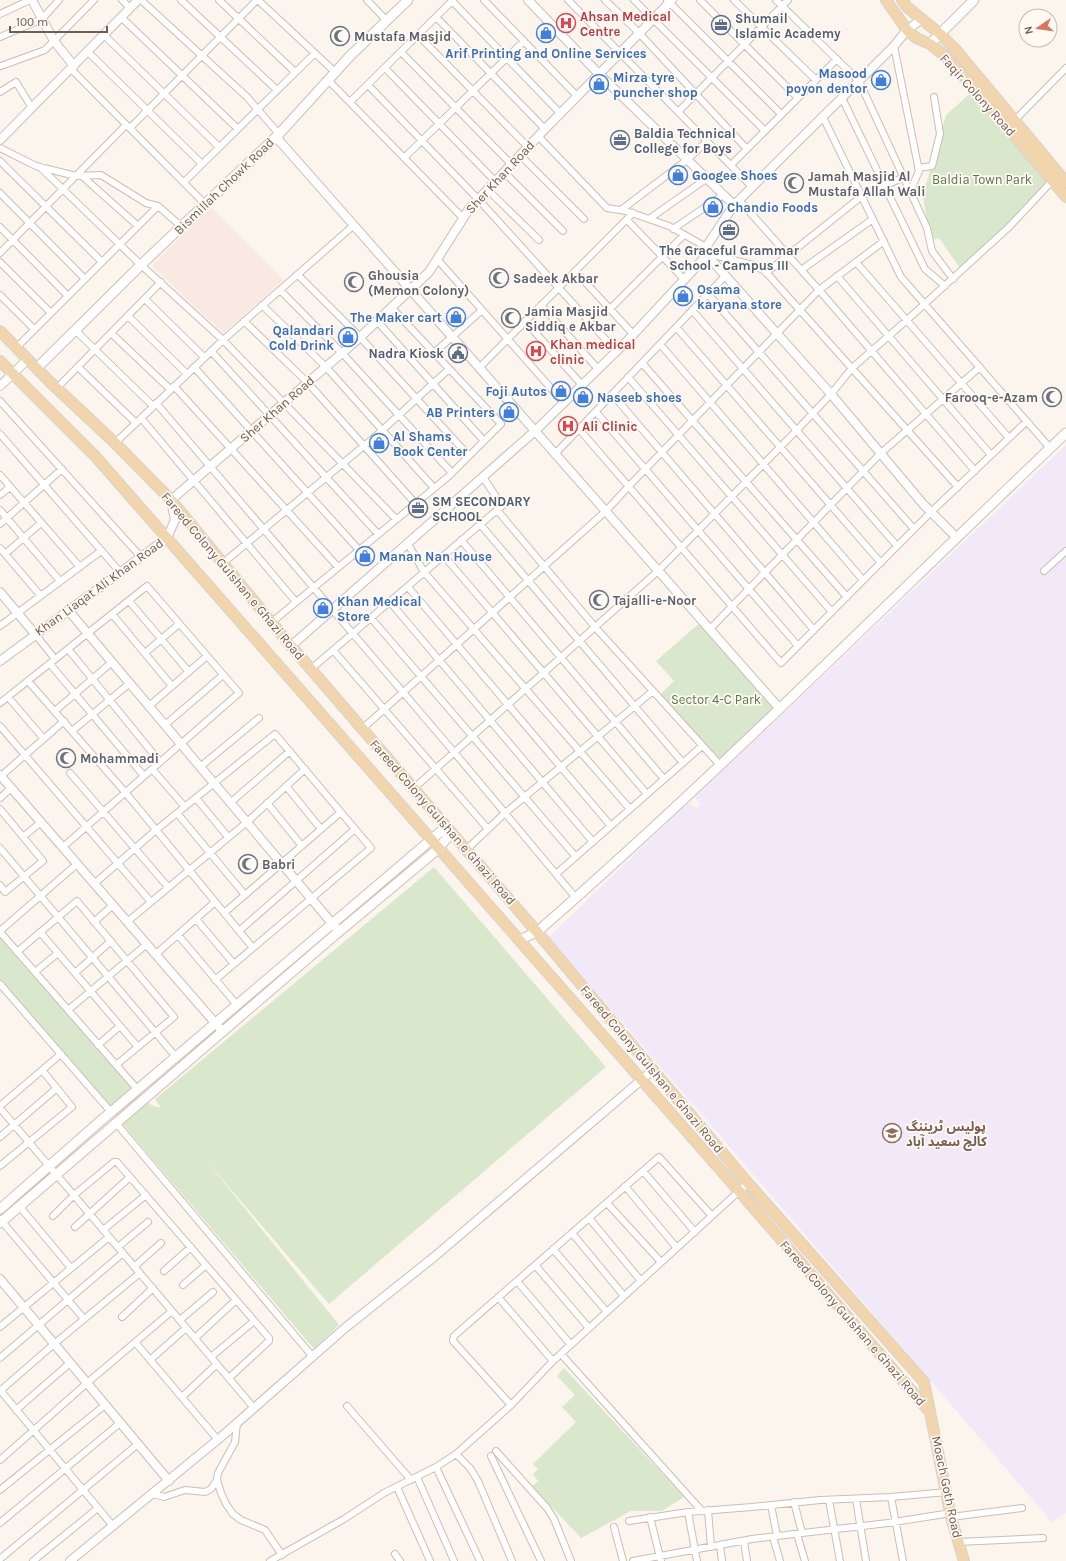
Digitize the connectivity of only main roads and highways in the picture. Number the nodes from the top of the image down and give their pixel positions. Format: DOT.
graph roads {
  1 [pos="408,0"];
  2 [pos="886,0"];
  3 [pos="902,0"];
  4 [pos="974,0"];
  5 [pos="940,34"];
  6 [pos="930,44"];
  7 [pos="1060,179"];
  8 [pos="1066,197"];
  9 [pos="0,331"];
  10 [pos="0,361"];
  11 [pos="37,368"];
  12 [pos="1066,433"];
  13 [pos="448,830"];
  14 [pos="431,840"];
  15 [pos="438,849"];
  16 [pos="537,932"];
  17 [pos="519,940"];
  18 [pos="0,1209"];
  19 [pos="1,1221"];
  20 [pos="931,1412"];
  21 [pos="964,1561"];
  1 -- 11 [label="main road, Bismillah Chowk Road"];
  2 -- 6 [label="main road, Faqir Colony Road"];
  3 -- 5 [label="main road, Faqir Colony Road"];
  4 -- 5 [label="main road"];
  5 -- 6 [label="main road"];
  5 -- 7 [label="main road, Faqir Colony Road"];
  6 -- 7 [label="main road, Faqir Colony Road"];
  7 -- 8 [label="main road, Faqir Colony Road"];
  9 -- 11 [label="main road, Fareed Colony Gulshan e Ghazi Road"];
  10 -- 14 [label="main road, Fareed Colony Gulshan e Ghazi Road"];
  11 -- 13 [label="main road, Fareed Colony Gulshan e Ghazi Road"];
  12 -- 16 [label="main road"];
  13 -- 14 [label="main road"];
  13 -- 15 [label="main road"];
  13 -- 16 [label="main road, Fareed Colony Gulshan e Ghazi Road"];
  14 -- 15 [label="main road, Fareed Colony Gulshan e Ghazi Road"];
  14 -- 18 [label="main road"];
  15 -- 17 [label="main road, Fareed Colony Gulshan e Ghazi Road"];
  15 -- 19 [label="main road"];
  16 -- 17 [label="main road"];
  16 -- 20 [label="main road, Fareed Colony Gulshan e Ghazi Road"];
  17 -- 20 [label="main road, Fareed Colony Gulshan e Ghazi Road"];
  20 -- 21 [label="main road, Moach Goth Road"];
}
